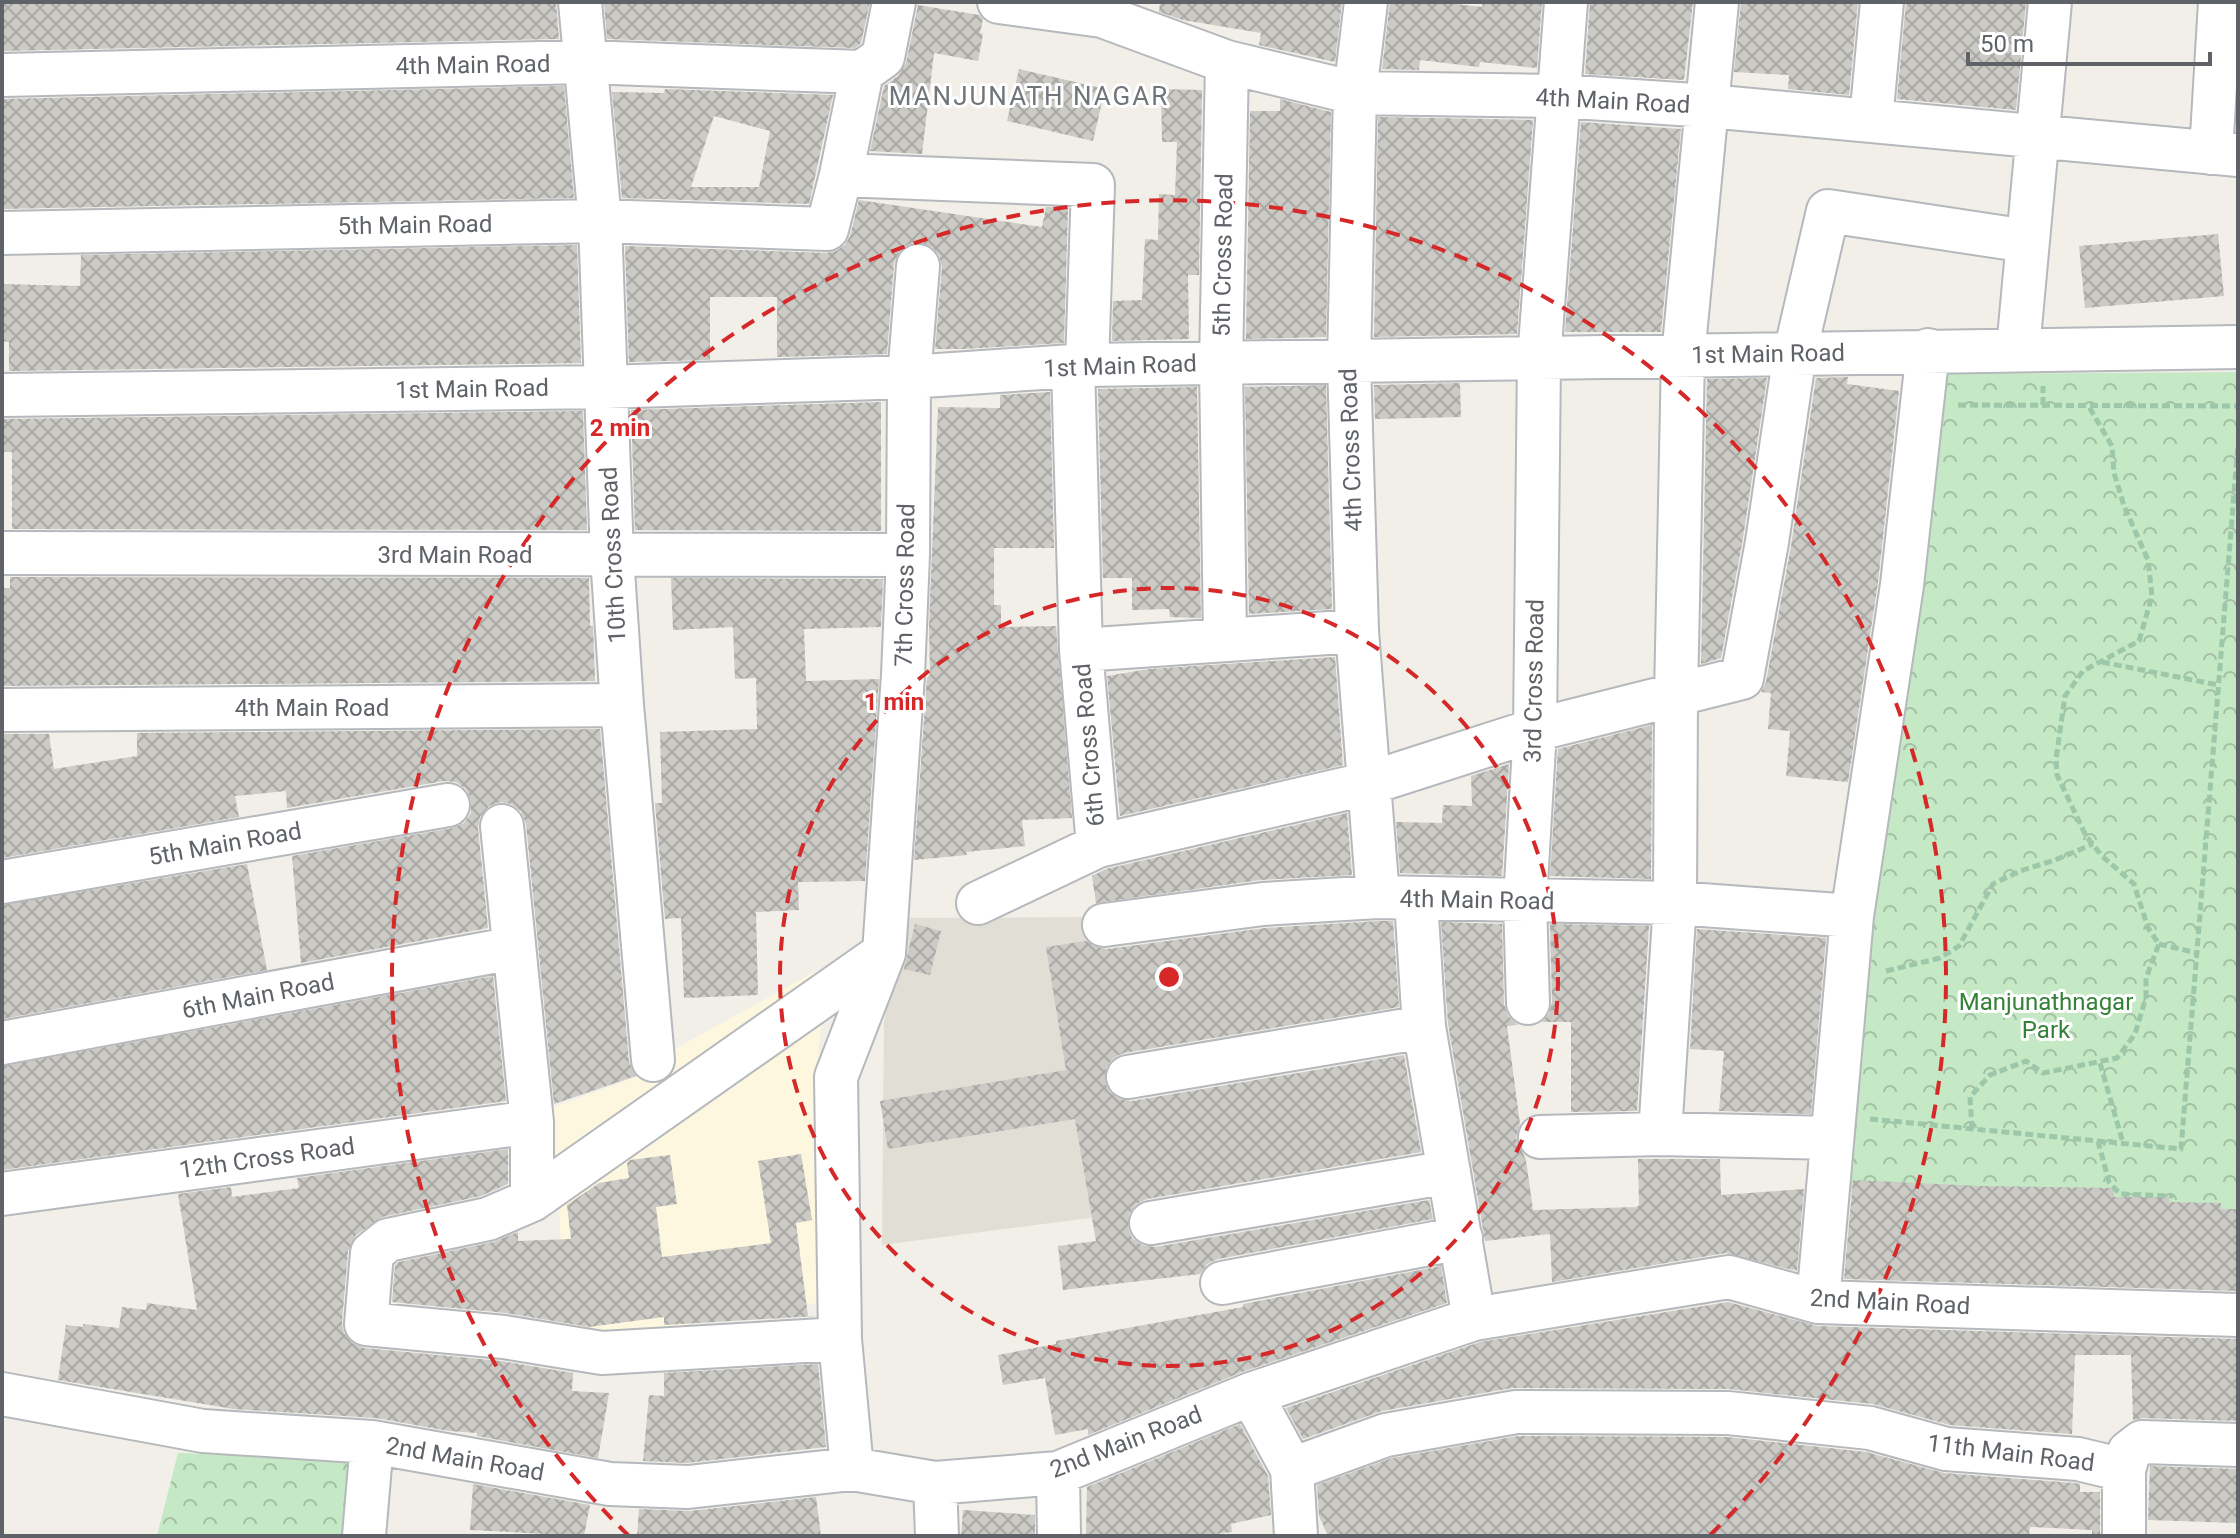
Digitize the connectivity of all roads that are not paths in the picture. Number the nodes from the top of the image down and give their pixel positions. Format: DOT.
graph roads {
  1 [pos="580,2"];
  2 [pos="894,2"];
  3 [pos="999,2"];
  4 [pos="1366,2"];
  5 [pos="1566,2"];
  6 [pos="1717,2"];
  7 [pos="1882,2"];
  8 [pos="2050,2"];
  9 [pos="2220,2"];
  10 [pos="585,62"];
  11 [pos="1227,62"];
  12 [pos="862,72"];
  13 [pos="2,75"];
  14 [pos="1355,93"];
  15 [pos="1559,96"];
  16 [pos="1709,106"];
  17 [pos="1871,120"];
  18 [pos="2036,137"];
  19 [pos="2225,154"];
  20 [pos="841,175"];
  21 [pos="600,221"];
  22 [pos="2,233"];
  23 [pos="2027,241"];
  24 [pos="918,266"];
  25 [pos="2238,347"];
  26 [pos="2018,349"];
  27 [pos="1928,350"];
  28 [pos="1795,353"];
  29 [pos="1683,356"];
  30 [pos="1539,359"];
  31 [pos="1349,362"];
  32 [pos="1221,364"];
  33 [pos="1080,366"];
  34 [pos="909,377"];
  35 [pos="605,387"];
  36 [pos="2,395"];
  37 [pos="2,553"];
  38 [pos="908,555"];
  39 [pos="612,556"];
  40 [pos="1357,631"];
  41 [pos="1225,639"];
  42 [pos="1081,650"];
  43 [pos="1676,696"];
  44 [pos="622,705"];
  45 [pos="2,710"];
  46 [pos="1535,730"];
  47 [pos="1370,783"];
  48 [pos="448,805"];
  49 [pos="502,826"];
  50 [pos="1098,846"];
  51 [pos="2,882"];
  52 [pos="1397,898"];
  53 [pos="1525,901"];
  54 [pos="978,903"];
  55 [pos="1675,903"];
  56 [pos="1852,916"];
  57 [pos="1104,925"];
  58 [pos="514,948"];
  59 [pos="884,953"];
  60 [pos="1528,1003"];
  61 [pos="1424,1027"];
  62 [pos="2,1043"];
  63 [pos="653,1060"];
  64 [pos="1128,1077"];
  65 [pos="532,1122"];
  66 [pos="1850,1128"];
  67 [pos="1660,1134"];
  68 [pos="1540,1137"];
  69 [pos="1449,1172"];
  70 [pos="2,1194"];
  71 [pos="532,1200"];
  72 [pos="1151,1223"];
  73 [pos="1461,1238"];
  74 [pos="1222,1283"];
  75 [pos="1818,1302"];
  76 [pos="2238,1315"];
  77 [pos="1474,1319"];
  78 [pos="840,1339"];
  79 [pos="2,1394"];
  80 [pos="1251,1394"];
  81 [pos="372,1442"];
  82 [pos="2238,1445"];
  83 [pos="2133,1456"];
  84 [pos="852,1469"];
  85 [pos="1292,1469"];
  86 [pos="1058,1473"];
  87 [pos="935,1483"];
  88 [pos="364,1536"];
  89 [pos="937,1536"];
  90 [pos="1059,1536"];
  91 [pos="1296,1536"];
  92 [pos="2124,1536"];
  1 -- 10 [label="street, 10th Cross Road"];
  2 -- 12 [label="street"];
  3 -- 11 [label="street, 4th Main Road"];
  4 -- 14 [label="street, 4th Cross Road"];
  5 -- 15 [label="street, 3rd Cross Road"];
  6 -- 16 [label="street"];
  7 -- 17 [label="street"];
  8 -- 18 [label="street"];
  9 -- 19 [label="street"];
  10 -- 12 [label="street, 4th Main Road"];
  10 -- 13 [label="street, 4th Main Road"];
  10 -- 21 [label="street, 10th Cross Road"];
  11 -- 14 [label="street, 4th Main Road"];
  11 -- 32 [label="street, 5th Cross Road"];
  12 -- 20 [label="street"];
  14 -- 15 [label="street, 4th Main Road"];
  14 -- 31 [label="street, 4th Cross Road"];
  15 -- 16 [label="street, 4th Main Road"];
  15 -- 30 [label="street, 3rd Cross Road"];
  16 -- 17 [label="street, 4th Main Road"];
  16 -- 29 [label="street"];
  17 -- 18 [label="street, 4th Main Road"];
  18 -- 19 [label="street, 4th Main Road"];
  18 -- 23 [label="street"];
  20 -- 21 [label="street, 5th Main Road"];
  20 -- 33 [label="street, 6th Cross Road"];
  21 -- 22 [label="street, 5th Main Road"];
  21 -- 35 [label="street, 10th Cross Road"];
  23 -- 26 [label="street"];
  23 -- 28 [label="street"];
  24 -- 34 [label="street, 7th Cross Road"];
  25 -- 26 [label="street, 1st Main Road"];
  26 -- 27 [label="street, 1st Main Road"];
  27 -- 28 [label="street, 1st Main Road"];
  27 -- 56 [label="street"];
  28 -- 29 [label="street, 1st Main Road"];
  28 -- 43 [label="street, 6th Cross Road"];
  29 -- 30 [label="street, 1st Main Road"];
  29 -- 43 [label="street"];
  30 -- 31 [label="street, 1st Main Road"];
  30 -- 46 [label="street, 3rd Cross Road"];
  31 -- 32 [label="street, 1st Main Road"];
  31 -- 40 [label="street, 4th Cross Road"];
  32 -- 33 [label="street, 1st Main Road"];
  32 -- 41 [label="street, 5th Cross Road"];
  33 -- 34 [label="street, 1st Main Road"];
  33 -- 42 [label="street, 6th Cross Road"];
  34 -- 35 [label="street, 1st Main Road"];
  34 -- 38 [label="street, 7th Cross Road"];
  35 -- 36 [label="street, 1st Main Road"];
  35 -- 39 [label="street, 10th Cross Road"];
  37 -- 39 [label="street, 3rd Main Road"];
  38 -- 39 [label="street, 3rd Main Road"];
  38 -- 59 [label="street, 7th Cross Road"];
  39 -- 44 [label="street, 10th Cross Road"];
  40 -- 41 [label="street"];
  40 -- 47 [label="street, 4th Cross Road"];
  41 -- 42 [label="street"];
  42 -- 50 [label="street, 6th Cross Road"];
  43 -- 46 [label="street, 6th Cross Road"];
  43 -- 55 [label="street"];
  44 -- 45 [label="street, 4th Main Road"];
  44 -- 63 [label="street, 10th Cross Road"];
  46 -- 47 [label="street, 6th Cross Road"];
  46 -- 53 [label="street, 3rd Cross Road"];
  47 -- 50 [label="street, 6th Cross Road"];
  47 -- 52 [label="street, 4th Cross Road"];
  48 -- 51 [label="street, 5th Main Road"];
  49 -- 58 [label="street"];
  50 -- 54 [label="street"];
  52 -- 53 [label="street, 4th Main Road"];
  52 -- 57 [label="street, 4th Main Road"];
  52 -- 61 [label="street, 4th Cross Road"];
  53 -- 55 [label="street, 4th Main Road"];
  53 -- 60 [label="street, 3rd Cross Road"];
  55 -- 56 [label="street, 4th Main Road"];
  55 -- 67 [label="street"];
  56 -- 66 [label="street"];
  58 -- 62 [label="street, 6th Main Road"];
  58 -- 65 [label="street"];
  59 -- 71 [label="street"];
  59 -- 78 [label="street, 7th Cross Road"];
  61 -- 64 [label="street"];
  61 -- 69 [label="street, 4th Cross Road"];
  65 -- 70 [label="street, 12th Cross Road"];
  65 -- 71 [label="street"];
  66 -- 67 [label="street"];
  66 -- 75 [label="street"];
  67 -- 68 [label="street"];
  69 -- 72 [label="street"];
  69 -- 73 [label="street, 4th Cross Road"];
  71 -- 78 [label="street"];
  73 -- 74 [label="street"];
  73 -- 77 [label="street, 4th Cross Road"];
  75 -- 76 [label="street, 2nd Main Road"];
  75 -- 77 [label="street, 2nd Main Road"];
  77 -- 80 [label="street, 2nd Main Road"];
  78 -- 84 [label="street, 7th Cross Road"];
  79 -- 81 [label="street, 2nd Main Road"];
  80 -- 85 [label="street"];
  80 -- 86 [label="street, 2nd Main Road"];
  81 -- 84 [label="street, 2nd Main Road"];
  81 -- 88 [label="street"];
  82 -- 83 [label="street, 11th Main Road"];
  83 -- 85 [label="street, 11th Main Road"];
  83 -- 92 [label="street"];
  84 -- 87 [label="street, 2nd Main Road"];
  85 -- 91 [label="street"];
  86 -- 87 [label="street, 2nd Main Road"];
  86 -- 90 [label="street"];
  87 -- 89 [label="street"];
}
